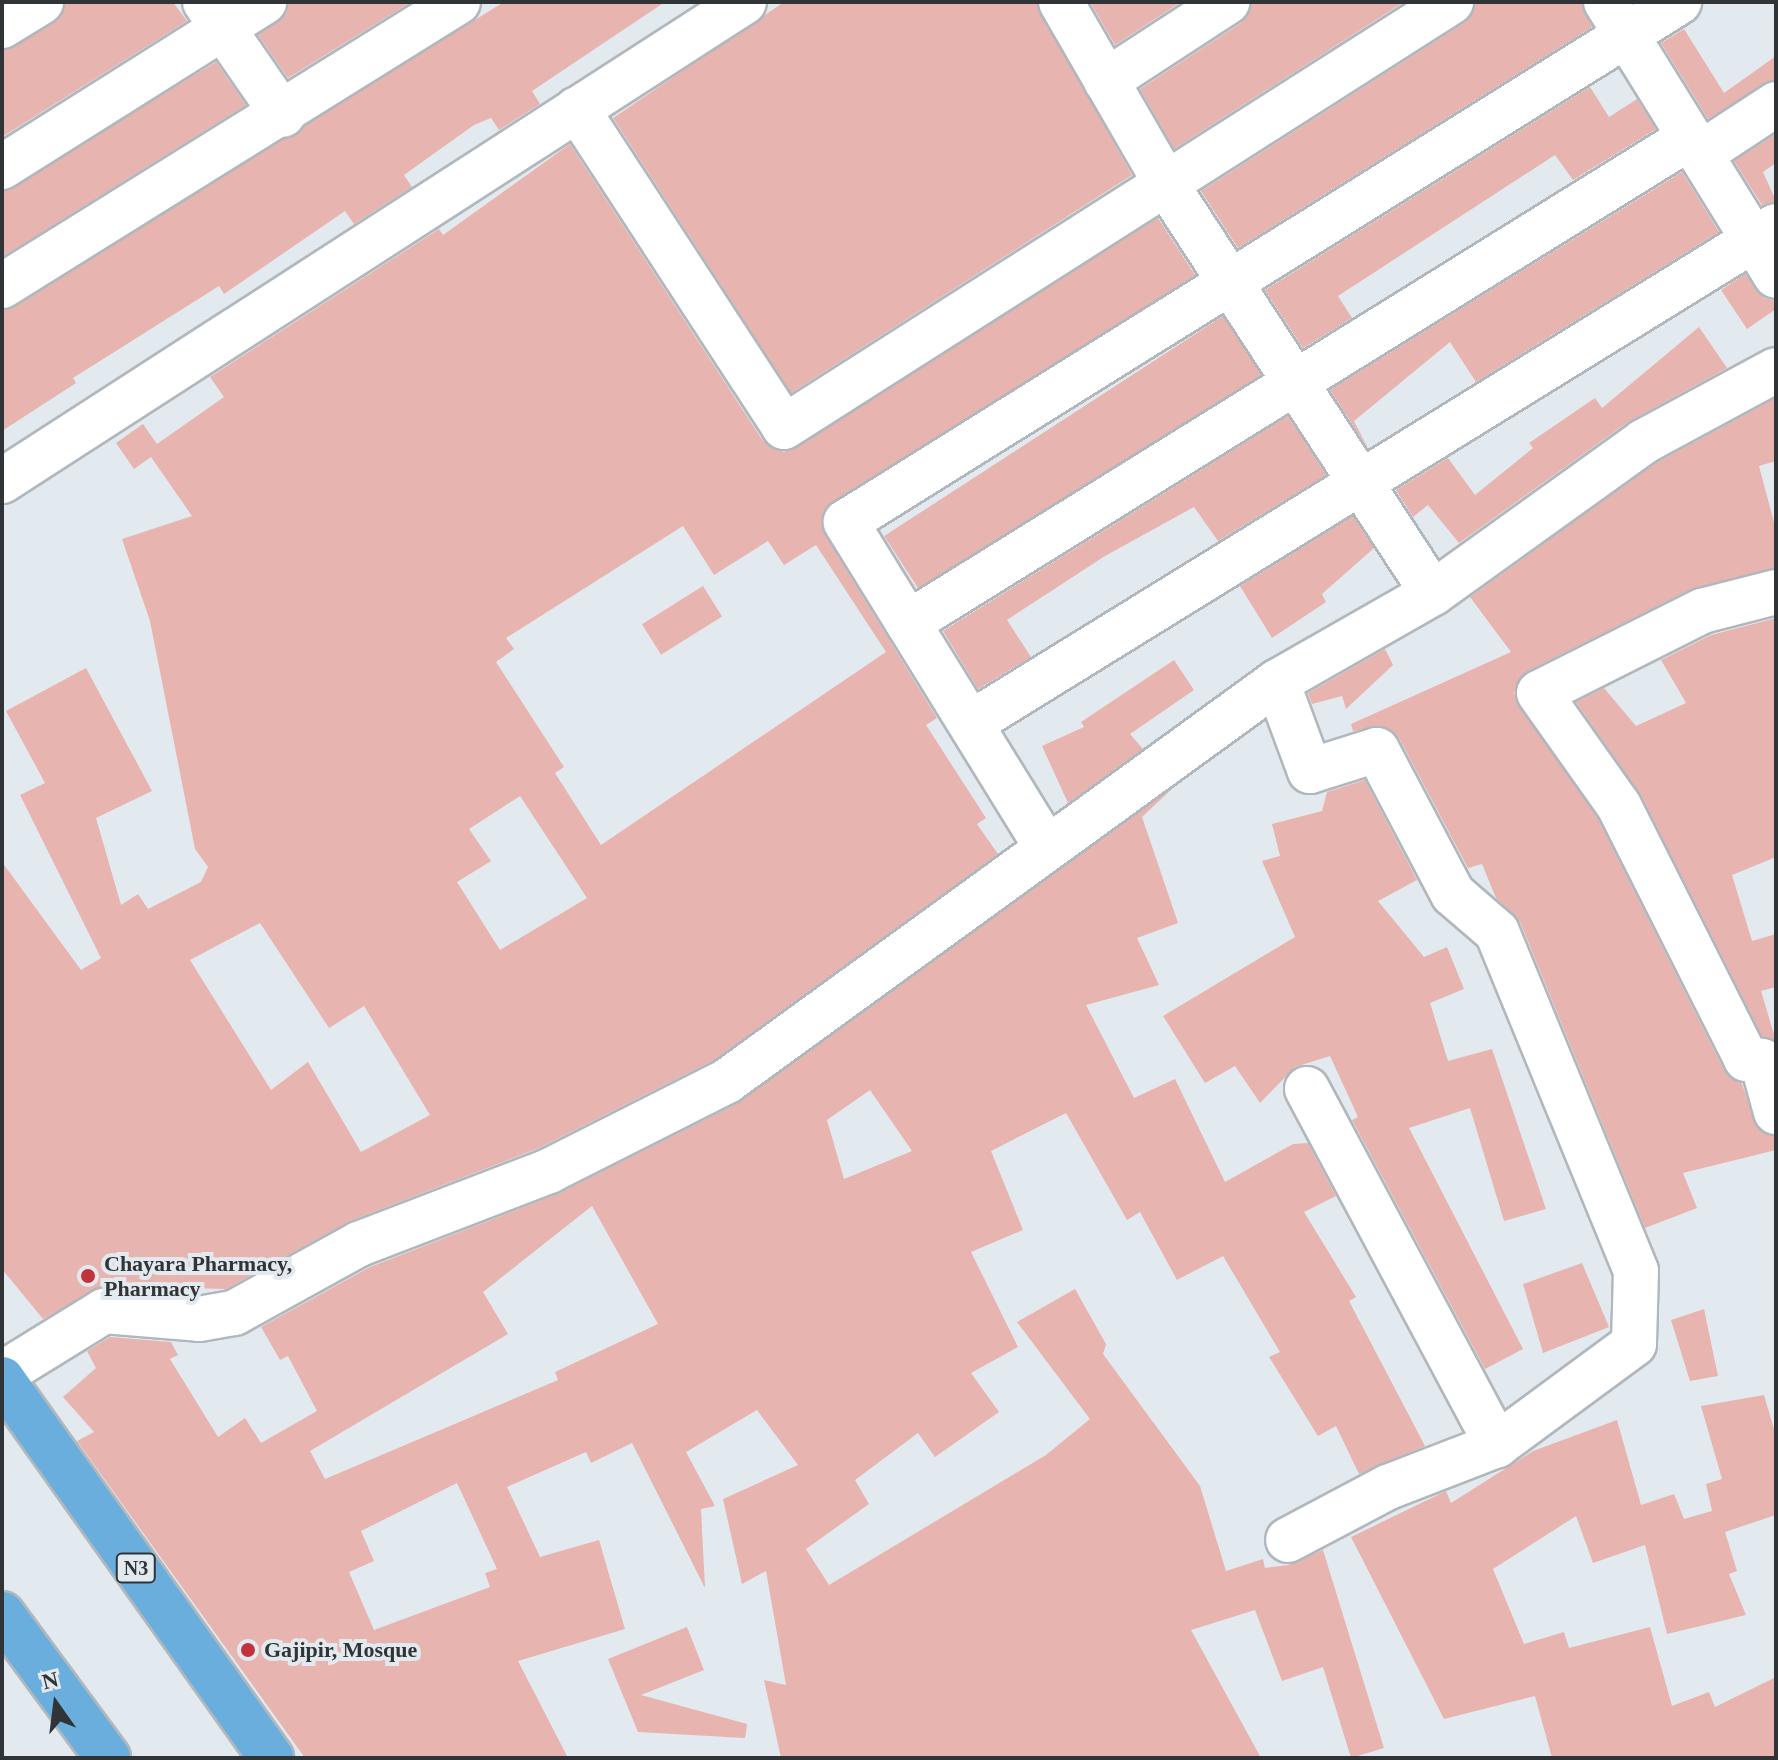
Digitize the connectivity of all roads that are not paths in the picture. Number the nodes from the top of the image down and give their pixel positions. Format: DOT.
graph roads {
  1 [pos="41,2"];
  2 [pos="264,2"];
  3 [pos="458,2"];
  4 [pos="744,2"];
  5 [pos="1061,2"];
  6 [pos="1227,2"];
  7 [pos="1451,2"];
  8 [pos="1679,2"];
  9 [pos="214,15"];
  10 [pos="1616,18"];
  11 [pos="2,26"];
  12 [pos="1106,81"];
  13 [pos="1776,104"];
  14 [pos="577,109"];
  15 [pos="283,115"];
  16 [pos="1695,146"];
  17 [pos="2,167"];
  18 [pos="1166,184"];
  19 [pos="1769,247"];
  20 [pos="1230,282"];
  21 [pos="2,286"];
  22 [pos="1776,370"];
  23 [pos="1298,385"];
  24 [pos="2,481"];
  25 [pos="1361,482"];
  26 [pos="1776,592"];
  27 [pos="1433,593"];
  28 [pos="908,623"];
  29 [pos="1277,682"];
  30 [pos="971,723"];
  31 [pos="1047,848"];
  32 [pos="1307,1089"];
  33 [pos="1776,1112"];
  34 [pos="2,1376"];
  35 [pos="1497,1445"];
  36 [pos="1288,1540"];
  37 [pos="2,1614"];
  38 [pos="108,1758"];
  39 [pos="271,1758"];
  1 -- 11 [label="street"];
  2 -- 9 [label="street"];
  3 -- 15 [label="street"];
  4 -- 14 [label="street"];
  5 -- 12 [label="street"];
  6 -- 12 [label="street"];
  7 -- 18 [label="street"];
  8 -- 10 [label="street"];
  9 -- 15 [label="street"];
  9 -- 17 [label="street"];
  10 -- 16 [label="street"];
  10 -- 20 [label="street"];
  12 -- 18 [label="street"];
  13 -- 16 [label="street"];
  14 -- 18 [label="street"];
  14 -- 24 [label="street"];
  15 -- 21 [label="street"];
  16 -- 19 [label="street"];
  16 -- 23 [label="street"];
  18 -- 20 [label="street"];
  19 -- 25 [label="street"];
  20 -- 23 [label="street"];
  20 -- 28 [label="street"];
  22 -- 27 [label="street"];
  23 -- 25 [label="street"];
  23 -- 28 [label="street"];
  25 -- 27 [label="street"];
  25 -- 30 [label="street"];
  26 -- 33 [label="street"];
  27 -- 29 [label="street"];
  28 -- 30 [label="street"];
  29 -- 31 [label="street"];
  29 -- 35 [label="street"];
  30 -- 31 [label="street"];
  31 -- 34 [label="street"];
  32 -- 35 [label="street"];
  34 -- 39 [label="highway, N3"];
  35 -- 36 [label="street"];
  37 -- 38 [label="highway"];
}
